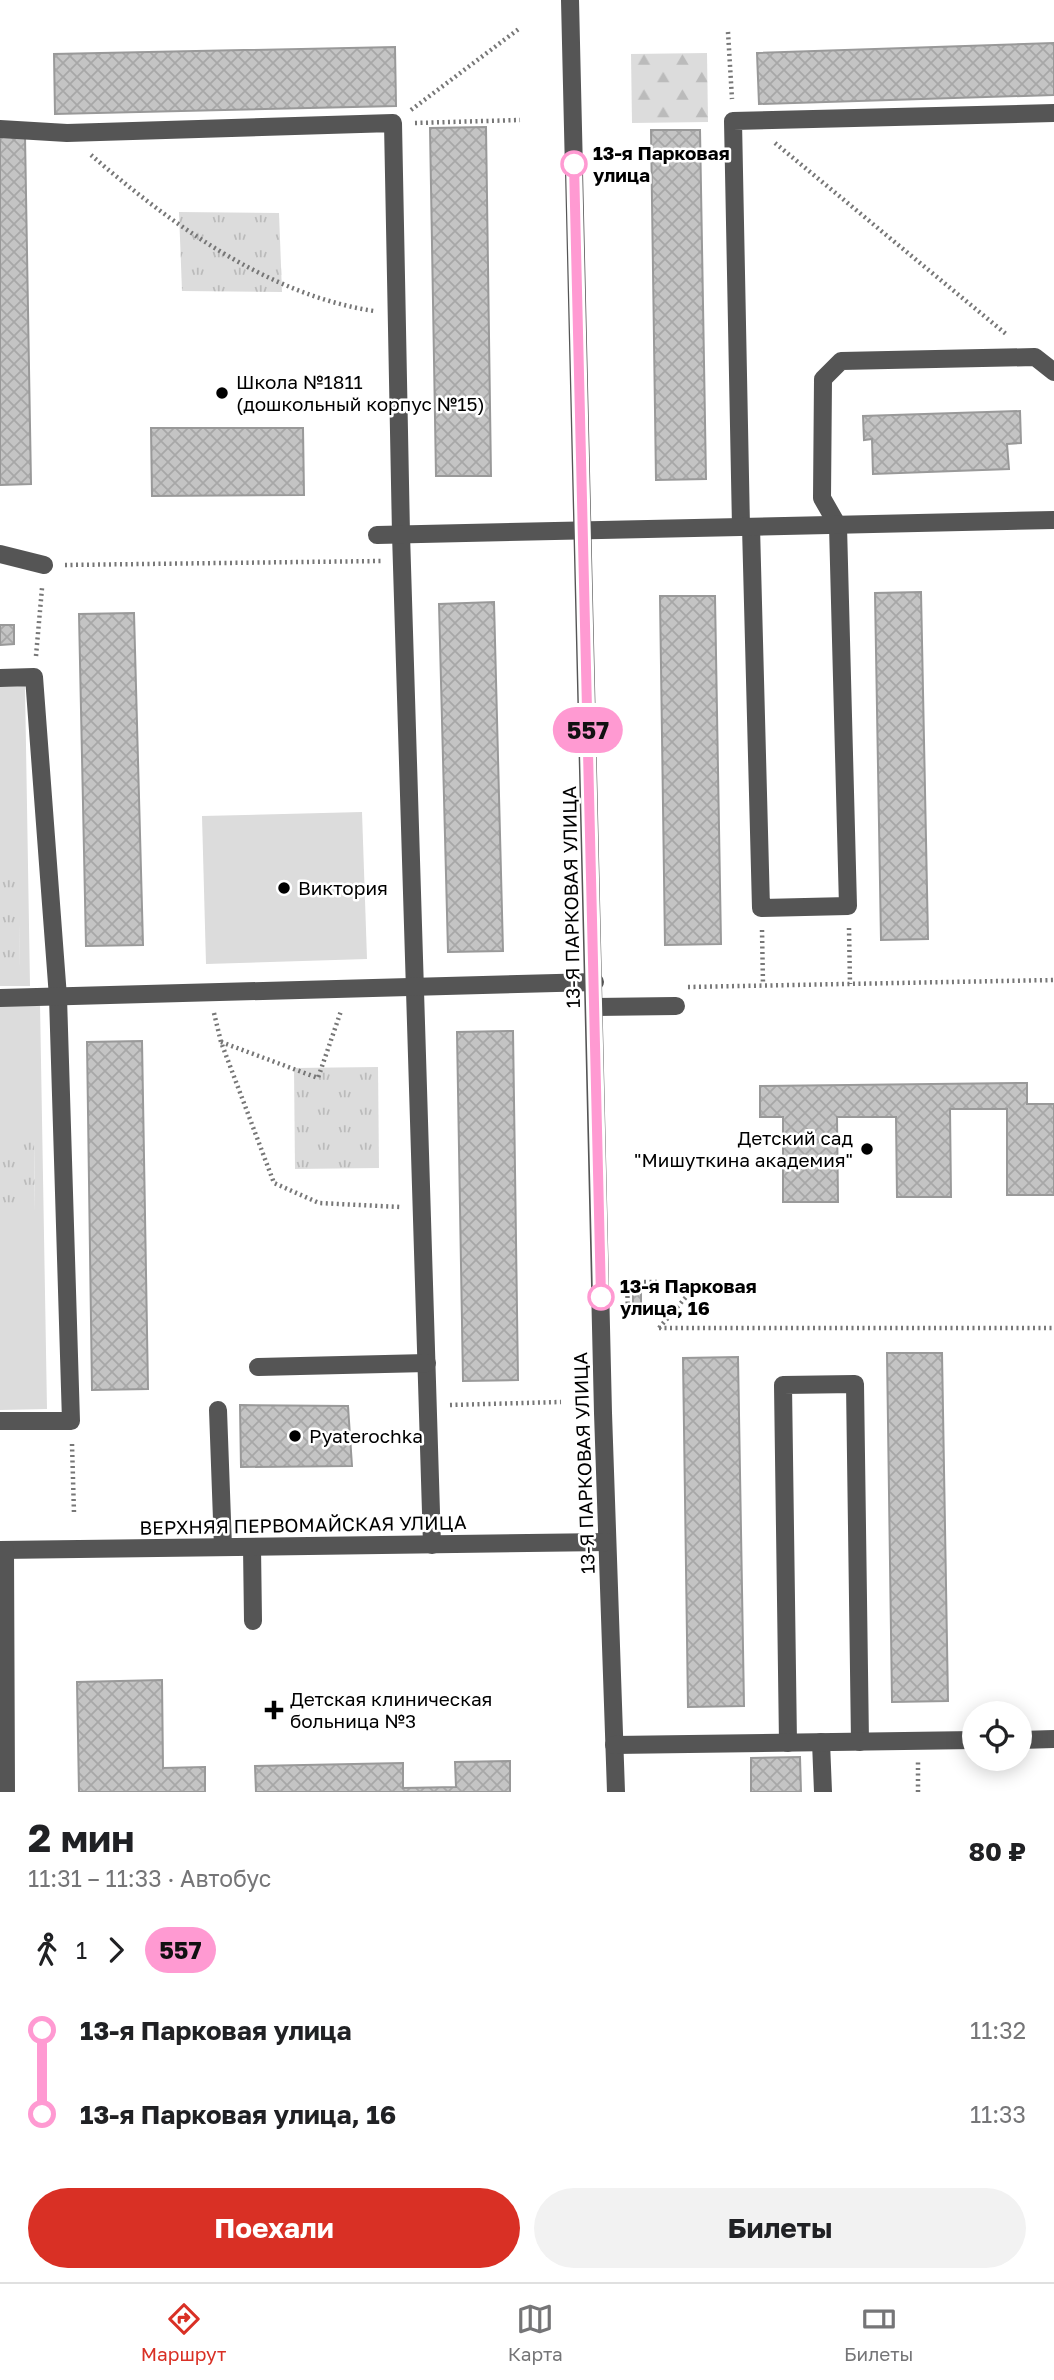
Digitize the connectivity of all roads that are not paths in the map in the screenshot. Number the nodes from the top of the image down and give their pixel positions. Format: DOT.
graph roads {
  1 [pos="570,0"];
  2 [pos="1054,113"];
  3 [pos="0,129"];
  4 [pos="1054,372"];
  5 [pos="1054,520"];
  6 [pos="838,526"];
  7 [pos="746,527"];
  8 [pos="583,530"];
  9 [pos="401,534"];
  10 [pos="377,535"];
  11 [pos="0,554"];
  12 [pos="44,565"];
  13 [pos="0,678"];
  14 [pos="595,982"];
  15 [pos="416,985"];
  16 [pos="58,997"];
  17 [pos="0,998"];
  18 [pos="676,1006"];
  19 [pos="595,1007"];
  20 [pos="427,1363"];
  21 [pos="258,1367"];
  22 [pos="218,1410"];
  23 [pos="0,1421"];
  24 [pos="607,1542"];
  25 [pos="432,1545"];
  26 [pos="223,1547"];
  27 [pos="252,1547"];
  28 [pos="2,1550"];
  29 [pos="253,1621"];
  30 [pos="1054,1739"];
  31 [pos="1032,1740"];
  32 [pos="962,1741"];
  33 [pos="821,1742"];
  34 [pos="860,1742"];
  35 [pos="789,1743"];
  36 [pos="614,1745"];
  37 [pos="6,1792"];
  38 [pos="616,1792"];
  39 [pos="822,1792"];
  1 -- 8 [label="street, 13-Я ПАРКОВАЯ УЛИЦА"];
  2 -- 7 [label="street"];
  3 -- 9 [label="street"];
  4 -- 6 [label="street"];
  5 -- 6 [label="street"];
  6 -- 7 [label="street"];
  6 -- 7 [label="street"];
  7 -- 8 [label="street"];
  8 -- 9 [label="street"];
  8 -- 14 [label="street, 13-Я ПАРКОВАЯ УЛИЦА"];
  9 -- 10 [label="street"];
  9 -- 15 [label="street"];
  11 -- 12 [label="street"];
  13 -- 16 [label="street"];
  14 -- 15 [label="street"];
  14 -- 19 [label="street, 13-Я ПАРКОВАЯ УЛИЦА"];
  15 -- 16 [label="street"];
  15 -- 20 [label="street"];
  16 -- 17 [label="street"];
  16 -- 23 [label="street"];
  18 -- 19 [label="street"];
  19 -- 24 [label="street, 13-Я ПАРКОВАЯ УЛИЦА"];
  20 -- 21 [label="street"];
  20 -- 25 [label="street"];
  22 -- 26 [label="street"];
  24 -- 25 [label="street, ВЕРХНЯЯ ПЕРВОМАЙСКАЯ УЛИЦА"];
  24 -- 36 [label="street, 13-Я ПАРКОВАЯ УЛИЦА"];
  25 -- 27 [label="street, ВЕРХНЯЯ ПЕРВОМАЙСКАЯ УЛИЦА"];
  26 -- 27 [label="street, ВЕРХНЯЯ ПЕРВОМАЙСКАЯ УЛИЦА"];
  26 -- 28 [label="street, ВЕРХНЯЯ ПЕРВОМАЙСКАЯ УЛИЦА"];
  27 -- 29 [label="street"];
  28 -- 37 [label="street"];
  30 -- 31 [label="street"];
  32 -- 34 [label="street"];
  33 -- 34 [label="street"];
  33 -- 35 [label="street"];
  33 -- 39 [label="street"];
  34 -- 35 [label="street"];
  35 -- 36 [label="street"];
  36 -- 38 [label="street, 13-Я ПАРКОВАЯ УЛИЦА"];
}
